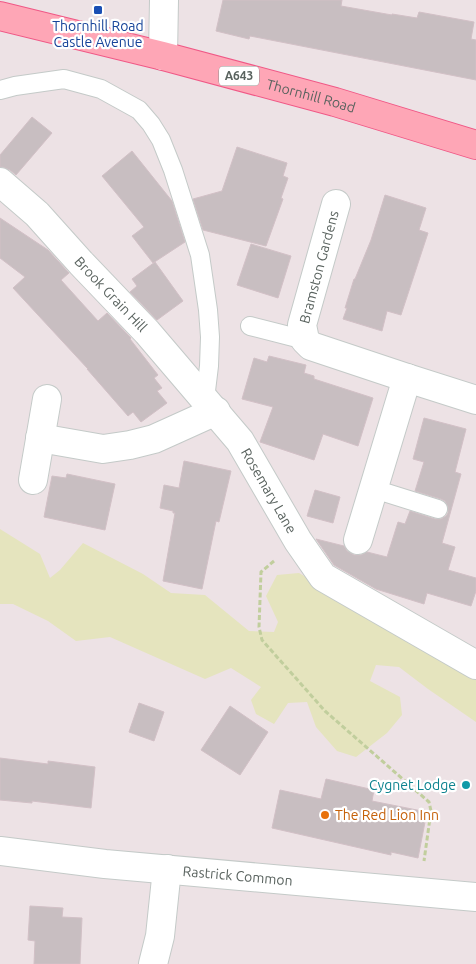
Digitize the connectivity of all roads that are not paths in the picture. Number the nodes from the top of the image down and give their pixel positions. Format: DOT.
graph roads {
  1 [pos="164,0"];
  2 [pos="9,12"];
  3 [pos="164,56"];
  4 [pos="0,90"];
  5 [pos="476,145"];
  6 [pos="0,182"];
  7 [pos="336,204"];
  8 [pos="250,326"];
  9 [pos="305,340"];
  10 [pos="407,378"];
  11 [pos="47,399"];
  12 [pos="476,400"];
  13 [pos="210,405"];
  14 [pos="40,438"];
  15 [pos="33,480"];
  16 [pos="374,489"];
  17 [pos="438,509"];
  18 [pos="358,540"];
  19 [pos="476,665"];
  20 [pos="0,852"];
  21 [pos="166,869"];
  22 [pos="476,897"];
  23 [pos="153,964"];
  1 -- 3 [label="street"];
  2 -- 3 [label="main road, Thornhill Road / A643"];
  3 -- 5 [label="main road, Thornhill Road / A643"];
  4 -- 13 [label="lane"];
  6 -- 13 [label="street, Brook Grain Hill"];
  7 -- 9 [label="street, Bramston Gardens"];
  8 -- 9 [label="lane"];
  9 -- 10 [label="street, Bramston Gardens"];
  10 -- 12 [label="street, Bramston Gardens"];
  10 -- 16 [label="street"];
  11 -- 14 [label="street"];
  13 -- 14 [label="street"];
  13 -- 19 [label="street, Rosemary Lane"];
  14 -- 15 [label="street"];
  16 -- 17 [label="lane"];
  16 -- 18 [label="street"];
  20 -- 21 [label="street, Rastrick Common"];
  21 -- 22 [label="street, Rastrick Common"];
  21 -- 23 [label="street"];
}
